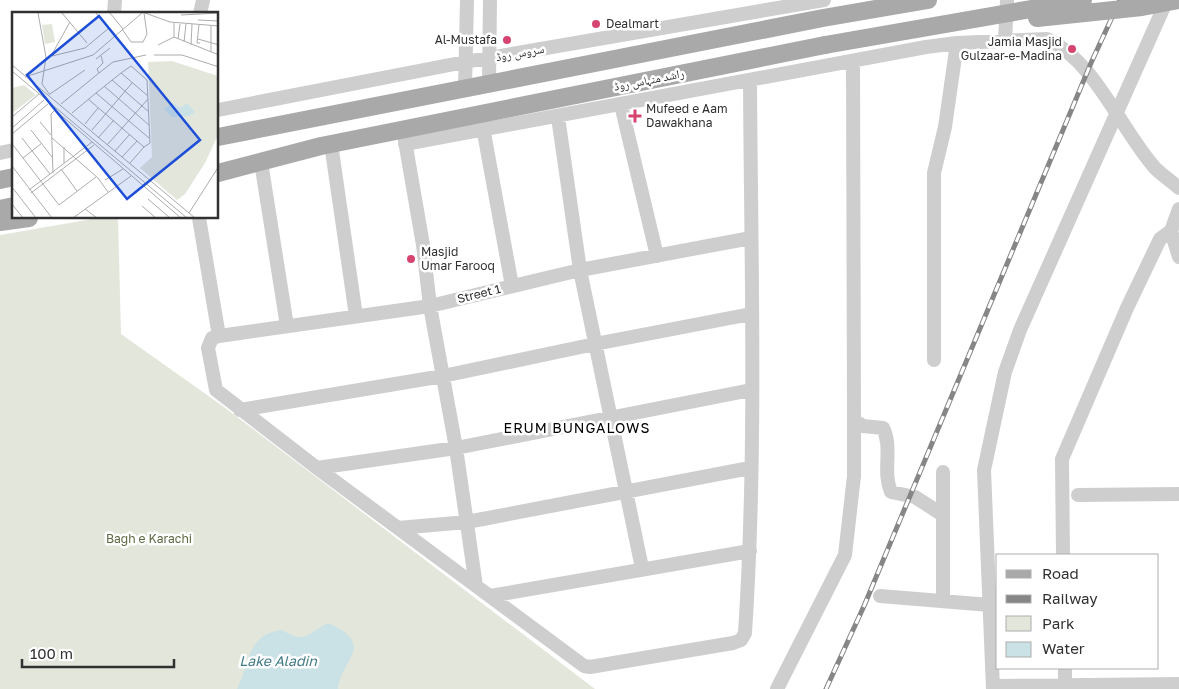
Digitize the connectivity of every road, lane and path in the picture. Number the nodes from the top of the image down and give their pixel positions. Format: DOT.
graph roads {
  1 [pos="467,0"];
  2 [pos="490,0"];
  3 [pos="824,0"];
  4 [pos="928,0"];
  5 [pos="1007,0"];
  6 [pos="1083,0"];
  7 [pos="1167,0"];
  8 [pos="1178,0"];
  9 [pos="964,22"];
  10 [pos="1005,40"];
  11 [pos="957,43"];
  12 [pos="488,58"];
  13 [pos="854,61"];
  14 [pos="465,62"];
  15 [pos="750,81"];
  16 [pos="489,84"];
  17 [pos="465,88"];
  18 [pos="621,105"];
  19 [pos="219,110"];
  20 [pos="1116,112"];
  21 [pos="558,117"];
  22 [pos="482,121"];
  23 [pos="219,137"];
  24 [pos="404,137"];
  25 [pos="331,144"];
  26 [pos="261,162"];
  27 [pos="219,173"];
  28 [pos="1179,188"];
  29 [pos="1179,210"];
  30 [pos="22,219"];
  31 [pos="199,219"];
  32 [pos="0,222"];
  33 [pos="1170,231"];
  34 [pos="751,238"];
  35 [pos="657,256"];
  36 [pos="1179,257"];
  37 [pos="580,270"];
  38 [pos="512,286"];
  39 [pos="430,306"];
  40 [pos="751,314"];
  41 [pos="356,316"];
  42 [pos="287,326"];
  43 [pos="214,339"];
  44 [pos="595,344"];
  45 [pos="934,360"];
  46 [pos="443,376"];
  47 [pos="751,390"];
  48 [pos="240,410"];
  49 [pos="610,416"];
  50 [pos="854,420"];
  51 [pos="456,448"];
  52 [pos="317,468"];
  53 [pos="750,468"];
  54 [pos="943,472"];
  55 [pos="625,490"];
  56 [pos="1179,494"];
  57 [pos="1078,496"];
  58 [pos="943,515"];
  59 [pos="467,522"];
  60 [pos="398,528"];
  61 [pos="750,551"];
  62 [pos="1063,554"];
  63 [pos="642,568"];
  64 [pos="476,586"];
  65 [pos="490,596"];
  66 [pos="880,596"];
  67 [pos="943,601"];
  68 [pos="990,605"];
  69 [pos="1065,669"];
  70 [pos="1179,684"];
  71 [pos="1065,686"];
  72 [pos="993,688"];
  73 [pos="777,689"];
  1 -- 14 [label="street"];
  2 -- 12 [label="street"];
  3 -- 12 [label="street, سروس روڈ"];
  4 -- 16 [label="main road"];
  5 -- 10 [label="street"];
  6 -- 9 [label="main road, راشد منہاس روڈ, bridge"];
  7 -- 20 [label="street"];
  8 -- 9 [label="main road, bridge"];
  9 -- 22 [label="main road, راشد منہاس روڈ, bridge"];
  10 -- 11 [label="street"];
  10 -- 20 [label="street"];
  11 -- 13 [label="street"];
  11 -- 45 [label="street"];
  12 -- 14 [label="street, سروس روڈ"];
  12 -- 16 [label="street"];
  13 -- 15 [label="street"];
  13 -- 50 [label="street"];
  14 -- 17 [label="street"];
  14 -- 19 [label="street, سروس روڈ"];
  15 -- 18 [label="street"];
  15 -- 34 [label="street"];
  16 -- 17 [label="main road"];
  17 -- 23 [label="main road"];
  18 -- 21 [label="street"];
  18 -- 35 [label="street"];
  20 -- 28 [label="street"];
  20 -- 68 [label="street"];
  21 -- 22 [label="street"];
  21 -- 37 [label="street"];
  22 -- 24 [label="main road, راشد منہاس روڈ"];
  22 -- 38 [label="street"];
  24 -- 25 [label="main road, راشد منہاس روڈ"];
  24 -- 39 [label="street"];
  25 -- 26 [label="main road, راشد منہاس روڈ"];
  25 -- 41 [label="street"];
  26 -- 27 [label="main road, راشد منہاس روڈ"];
  26 -- 42 [label="street"];
  29 -- 33 [label="street"];
  30 -- 32 [label="main road"];
  31 -- 43 [label="street"];
  33 -- 36 [label="street"];
  33 -- 62 [label="street"];
  34 -- 35 [label="street, Street 1"];
  34 -- 40 [label="street"];
  35 -- 37 [label="street, Street 1"];
  37 -- 38 [label="street, Street 1"];
  37 -- 44 [label="street"];
  38 -- 39 [label="street, Street 1"];
  39 -- 41 [label="street, Street 1"];
  39 -- 46 [label="street"];
  40 -- 44 [label="street"];
  40 -- 47 [label="street"];
  41 -- 42 [label="street, Street 1"];
  42 -- 43 [label="street, Street 1"];
  43 -- 48 [label="street"];
  44 -- 46 [label="street"];
  44 -- 49 [label="street"];
  46 -- 48 [label="street"];
  46 -- 51 [label="street"];
  47 -- 49 [label="street"];
  47 -- 53 [label="street"];
  48 -- 52 [label="street"];
  49 -- 51 [label="street"];
  49 -- 55 [label="street"];
  50 -- 58 [label="street"];
  50 -- 73 [label="street"];
  51 -- 52 [label="street"];
  51 -- 59 [label="street"];
  52 -- 60 [label="street"];
  53 -- 55 [label="street"];
  53 -- 61 [label="street"];
  54 -- 58 [label="street"];
  55 -- 59 [label="street"];
  55 -- 63 [label="street"];
  56 -- 57 [label="street"];
  58 -- 67 [label="street"];
  59 -- 60 [label="street"];
  59 -- 64 [label="street"];
  60 -- 64 [label="street"];
  61 -- 63 [label="street"];
  61 -- 65 [label="street"];
  63 -- 65 [label="street"];
  64 -- 65 [label="street"];
  66 -- 67 [label="street"];
  67 -- 68 [label="street"];
  68 -- 72 [label="street"];
  69 -- 71 [label="street"];
  70 -- 71 [label="street"];
  71 -- 72 [label="street"];
}
